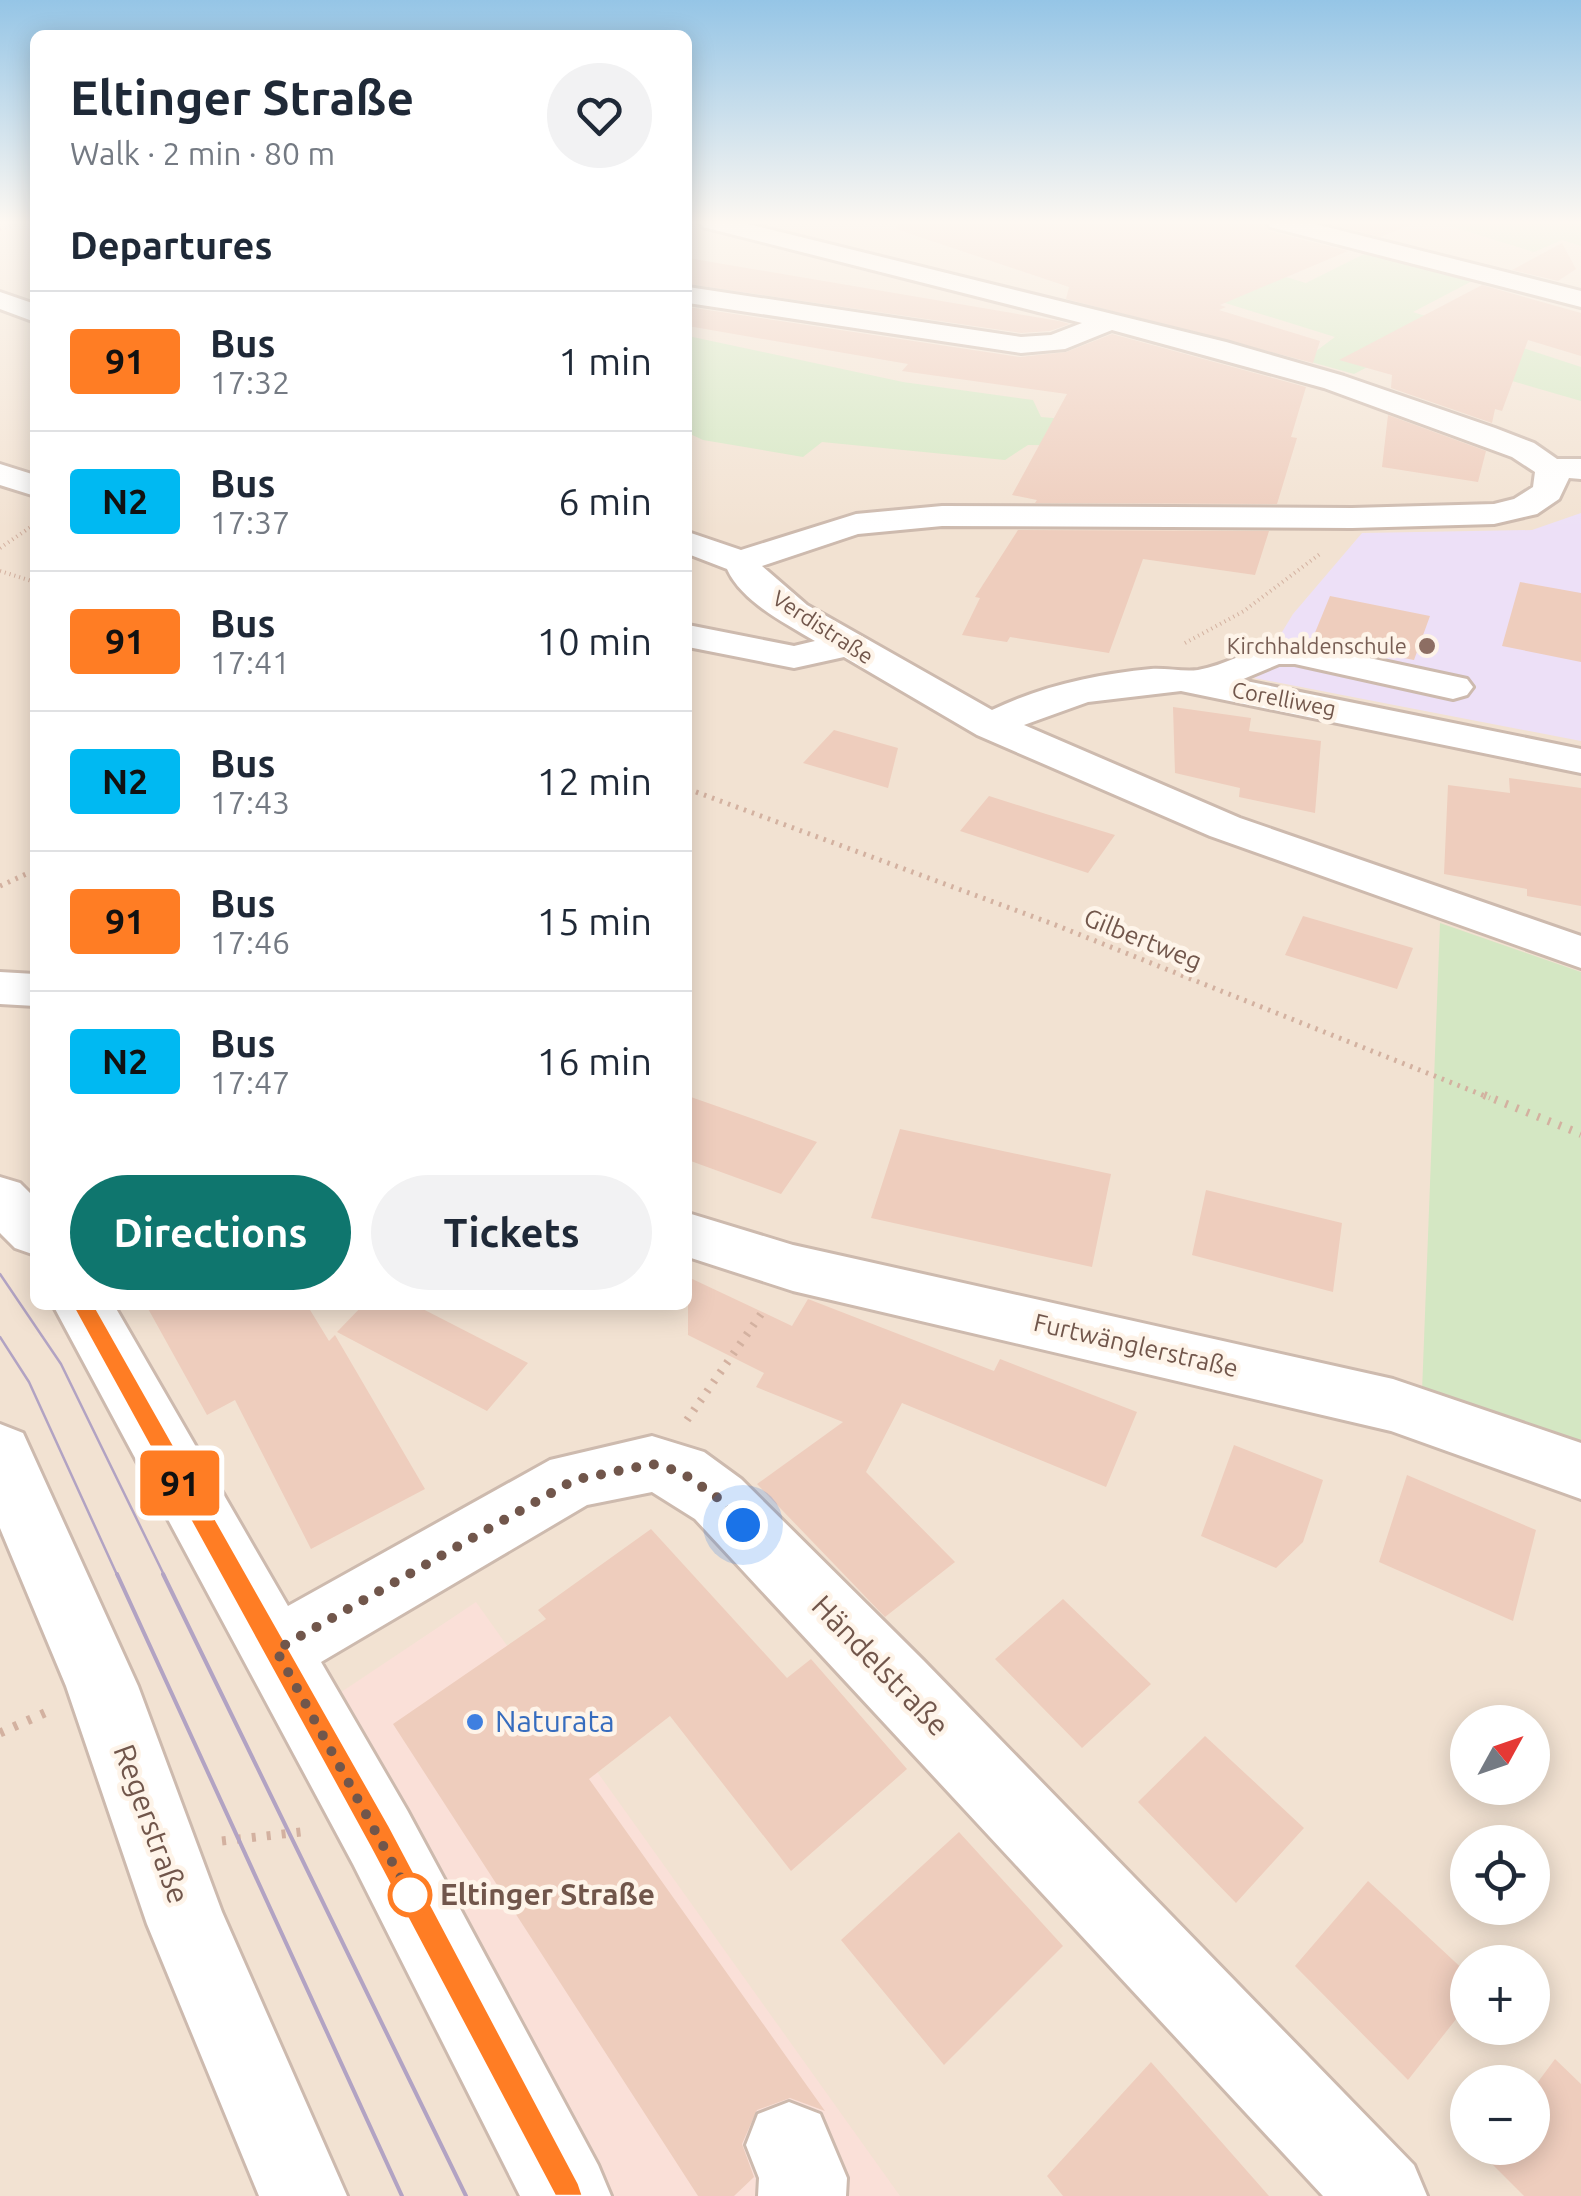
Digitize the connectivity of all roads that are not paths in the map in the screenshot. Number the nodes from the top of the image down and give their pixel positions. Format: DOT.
graph roads {
  1 [pos="884,324"];
  2 [pos="1102,324"];
  3 [pos="1117,324"];
  4 [pos="1566,468"];
  5 [pos="0,474"];
  6 [pos="30,484"];
  7 [pos="692,543"];
  8 [pos="742,562"];
  9 [pos="692,637"];
  10 [pos="848,646"];
  11 [pos="1201,682"];
  12 [pos="1453,687"];
  13 [pos="991,726"];
  14 [pos="1581,761"];
  15 [pos="1581,953"];
  16 [pos="0,988"];
  17 [pos="30,990"];
  18 [pos="0,1198"];
  19 [pos="30,1227"];
  20 [pos="692,1236"];
  21 [pos="86,1310"];
  22 [pos="0,1452"];
  23 [pos="1581,1471"];
  24 [pos="276,1650"];
  25 [pos="303,2196"];
  26 [pos="567,2196"];
  27 [pos="1384,2196"];
  1 -- 2 [label="street"];
  3 -- 4 [label="street"];
  4 -- 8 [label="street, Verdistraße"];
  5 -- 6 [label="street"];
  7 -- 8 [label="street"];
  8 -- 10 [label="street, Verdistraße"];
  9 -- 10 [label="street"];
  10 -- 13 [label="street, Verdistraße"];
  11 -- 12 [label="street"];
  11 -- 13 [label="street, Corelliweg"];
  11 -- 14 [label="street, Corelliweg"];
  13 -- 15 [label="street, Verdistraße"];
  16 -- 17 [label="street"];
  18 -- 19 [label="street"];
  20 -- 23 [label="street, Furtwänglerstraße"];
  21 -- 24 [label="street"];
  22 -- 25 [label="street, Regerstraße"];
  24 -- 26 [label="street"];
  24 -- 27 [label="street, Händelstraße"];
}
